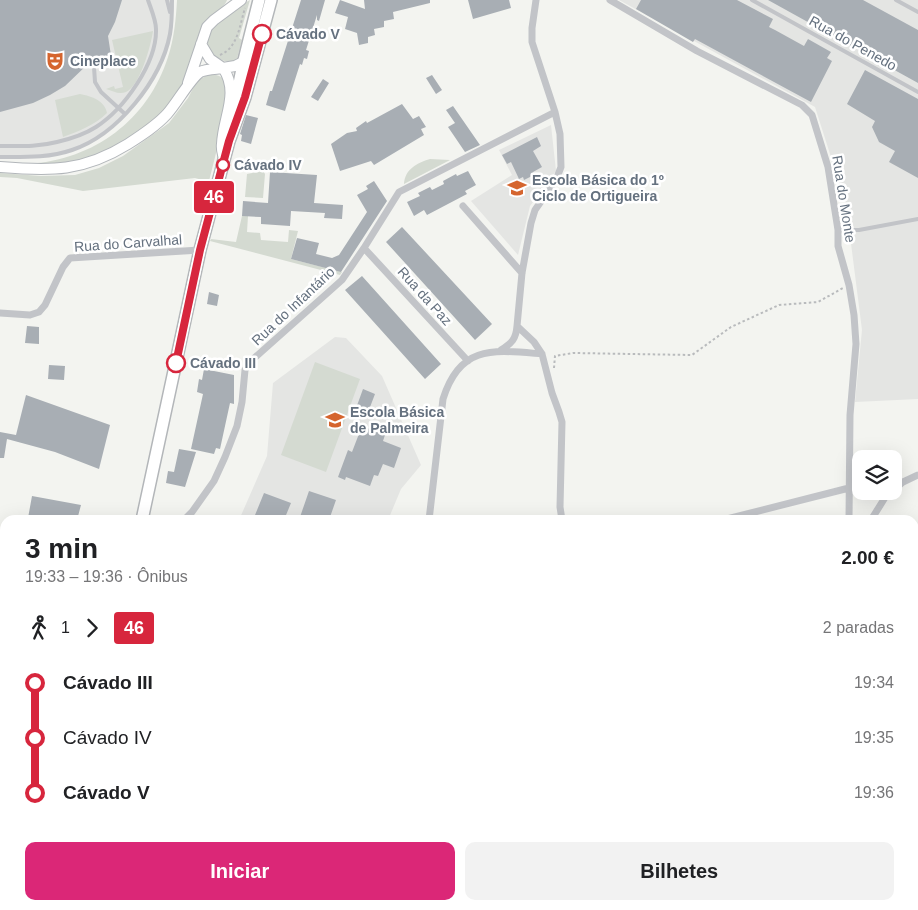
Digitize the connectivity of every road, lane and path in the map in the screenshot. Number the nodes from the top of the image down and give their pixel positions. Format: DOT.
graph roads {
  1 [pos="148,0"];
  2 [pos="167,0"];
  3 [pos="172,0"];
  4 [pos="249,0"];
  5 [pos="271,0"];
  6 [pos="536,0"];
  7 [pos="610,0"];
  8 [pos="752,0"];
  9 [pos="896,0"];
  10 [pos="231,4"];
  11 [pos="918,12"];
  12 [pos="172,20"];
  13 [pos="201,44"];
  14 [pos="258,51"];
  15 [pos="215,56"];
  16 [pos="242,64"];
  17 [pos="94,67"];
  18 [pos="223,68"];
  19 [pos="185,91"];
  20 [pos="918,92"];
  21 [pos="118,108"];
  22 [pos="555,112"];
  23 [pos="125,114"];
  24 [pos="229,141"];
  25 [pos="0,146"];
  26 [pos="0,157"];
  27 [pos="224,160"];
  28 [pos="0,168"];
  29 [pos="464,206"];
  30 [pos="918,219"];
  31 [pos="838,230"];
  32 [pos="364,248"];
  33 [pos="200,250"];
  34 [pos="522,273"];
  35 [pos="849,285"];
  36 [pos="0,312"];
  37 [pos="517,326"];
  38 [pos="501,350"];
  39 [pos="542,354"];
  40 [pos="468,361"];
  41 [pos="553,374"];
  42 [pos="918,475"];
  43 [pos="902,483"];
  44 [pos="849,488"];
  45 [pos="884,500"];
  46 [pos="143,515"];
  47 [pos="189,515"];
  48 [pos="431,515"];
  49 [pos="561,515"];
  50 [pos="744,515"];
  51 [pos="849,515"];
  52 [pos="874,515"];
  1 -- 21 [label="lane"];
  2 -- 12 [label="lane"];
  3 -- 12 [label="lane"];
  4 -- 10 [label="street"];
  4 -- 15 [label="path"];
  4 -- 16 [label="main road"];
  5 -- 14 [label="main road"];
  6 -- 22 [label="street"];
  7 -- 31 [label="street, Rua do Monte"];
  8 -- 20 [label="lane, Rua do Penedo"];
  9 -- 11 [label="lane"];
  10 -- 13 [label="street"];
  12 -- 23 [label="lane"];
  13 -- 18 [label="street"];
  13 -- 19 [label="street"];
  14 -- 16 [label="street"];
  14 -- 24 [label="main road"];
  16 -- 18 [label="street"];
  16 -- 24 [label="main road"];
  17 -- 21 [label="lane"];
  18 -- 19 [label="street"];
  18 -- 27 [label="street"];
  19 -- 28 [label="street"];
  21 -- 23 [label="lane"];
  21 -- 25 [label="lane"];
  22 -- 32 [label="street, Rua do Infantário"];
  22 -- 34 [label="street"];
  23 -- 26 [label="lane"];
  24 -- 27 [label="main road"];
  27 -- 33 [label="main road"];
  29 -- 34 [label="street"];
  30 -- 31 [label="lane"];
  31 -- 35 [label="street, Rua do Monte"];
  32 -- 40 [label="street, Rua da Paz"];
  32 -- 47 [label="street, Rua do Infantário"];
  33 -- 36 [label="street, Rua do Carvalhal"];
  33 -- 46 [label="main road"];
  34 -- 37 [label="street"];
  35 -- 41 [label="path"];
  35 -- 44 [label="street, Rua do Monte"];
  37 -- 38 [label="street"];
  37 -- 39 [label="street"];
  38 -- 39 [label="street"];
  38 -- 40 [label="street"];
  39 -- 49 [label="street"];
  40 -- 48 [label="street"];
  42 -- 43 [label="street"];
  44 -- 50 [label="street"];
  44 -- 51 [label="street, Rua do Monte"];
  45 -- 52 [label="street"];
}
